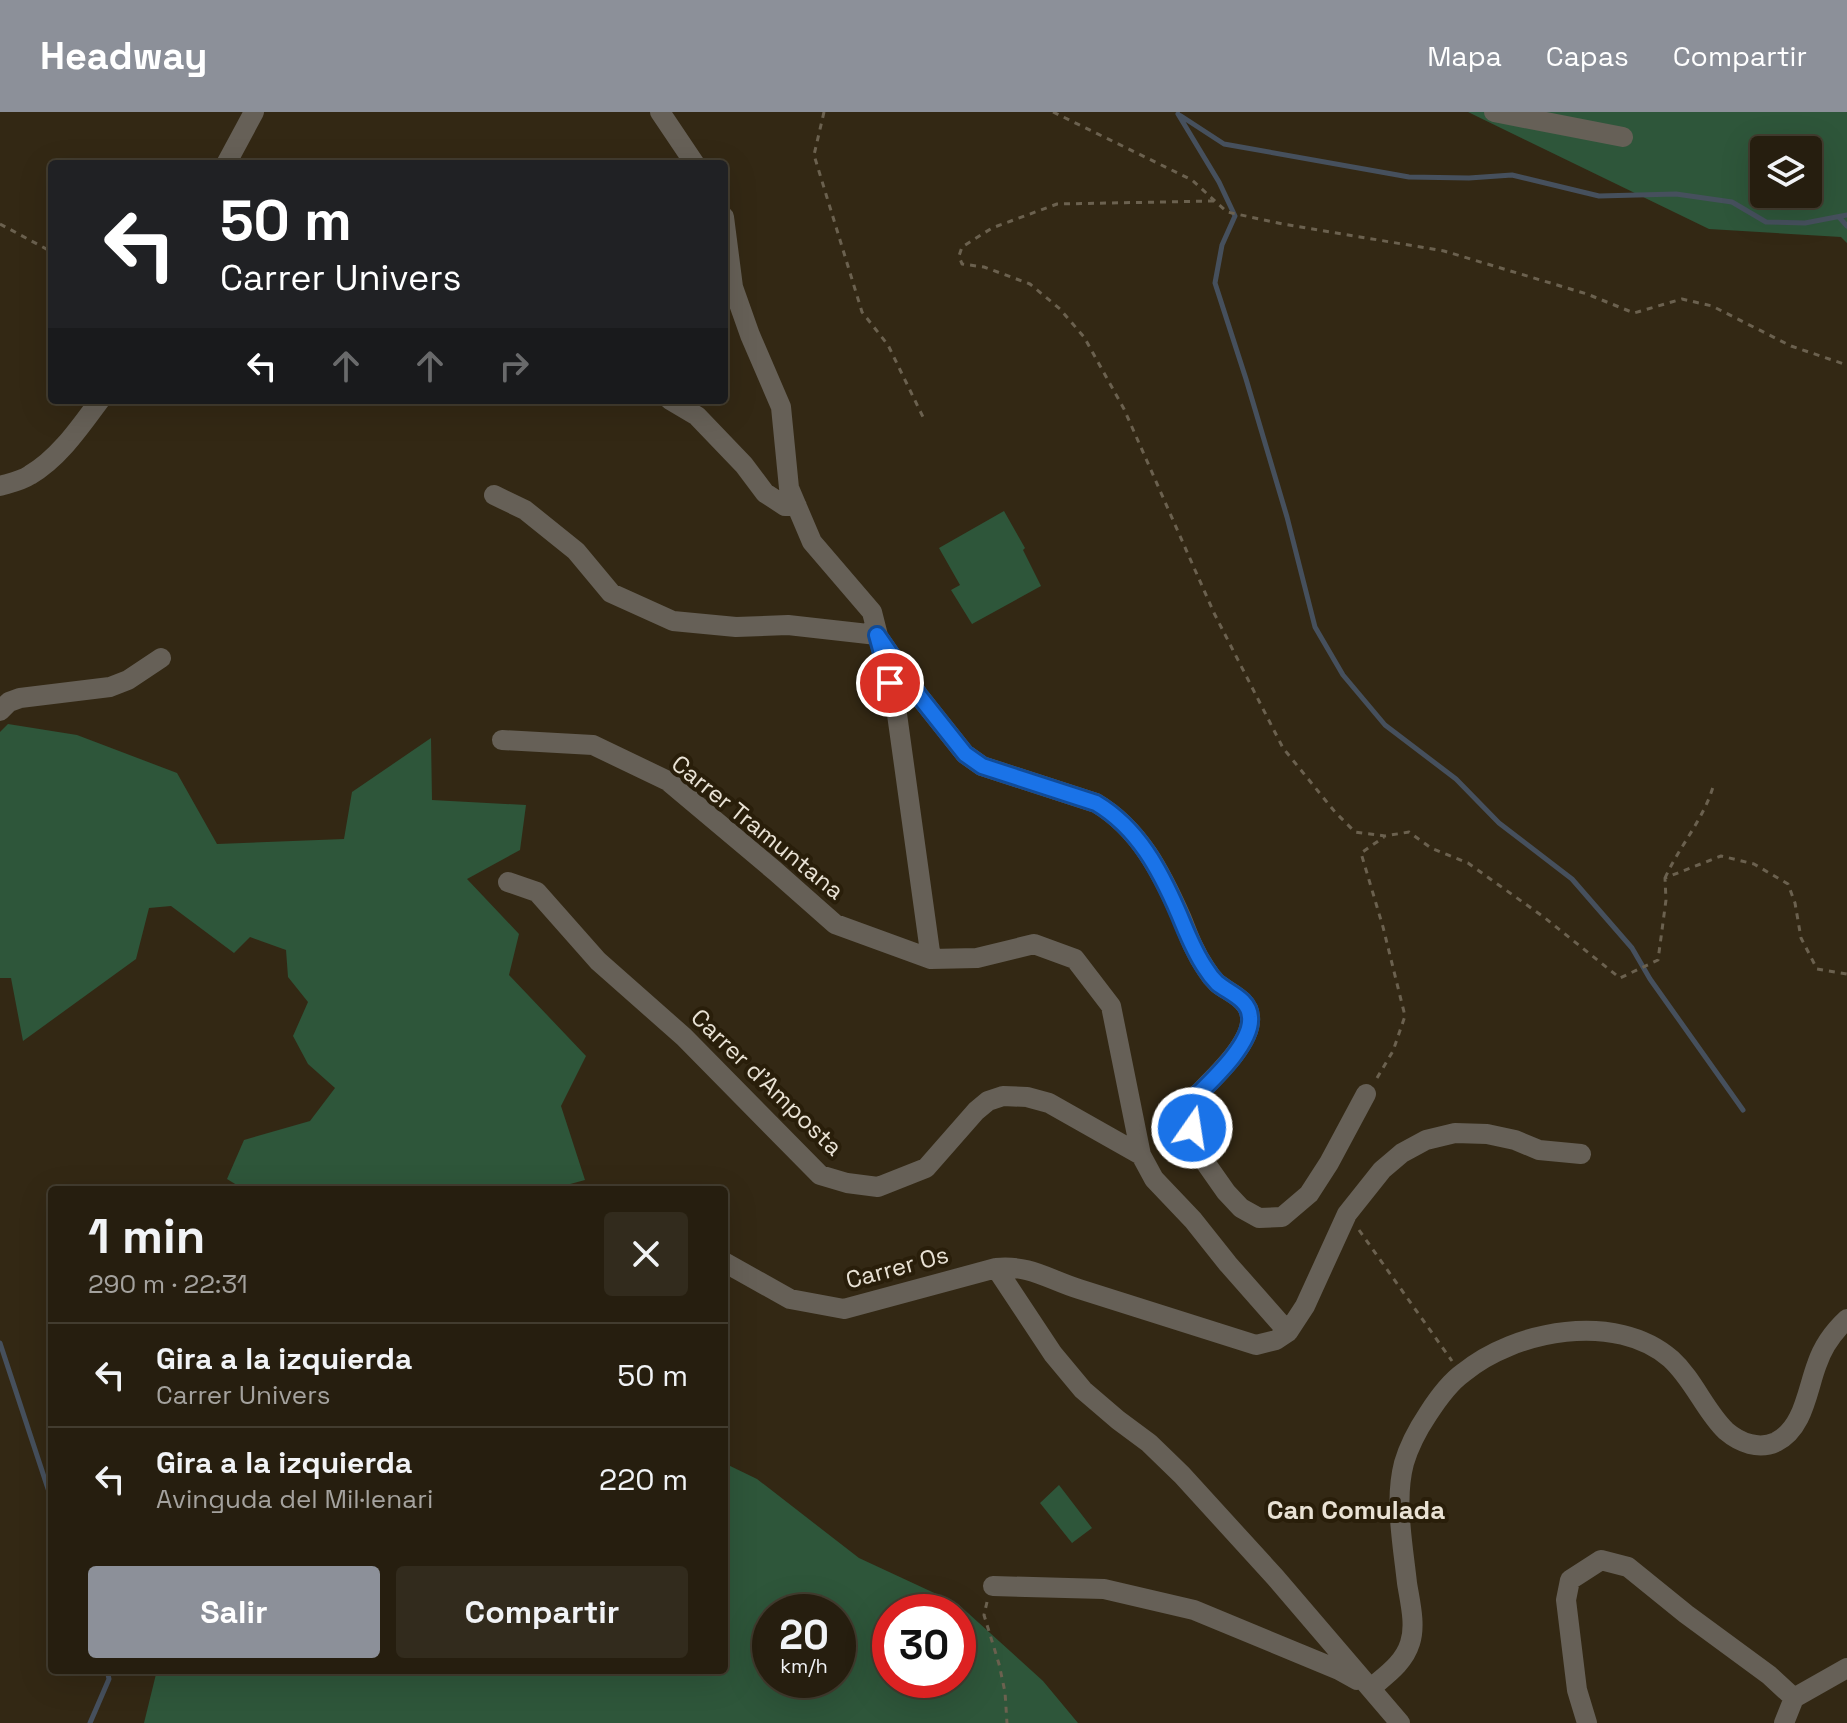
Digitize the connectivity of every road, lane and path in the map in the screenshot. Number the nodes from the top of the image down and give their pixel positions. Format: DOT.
graph roads {
  1 [pos="254,112"];
  2 [pos="660,112"];
  3 [pos="824,112"];
  4 [pos="1053,112"];
  5 [pos="1494,112"];
  6 [pos="1623,137"];
  7 [pos="228,160"];
  8 [pos="692,160"];
  9 [pos="1214,201"];
  10 [pos="0,224"];
  11 [pos="728,248"];
  12 [pos="48,250"];
  13 [pos="1847,365"];
  14 [pos="97,404"];
  15 [pos="677,404"];
  16 [pos="923,417"];
  17 [pos="0,486"];
  18 [pos="494,495"];
  19 [pos="797,506"];
  20 [pos="877,635"];
  21 [pos="161,658"];
  22 [pos="0,711"];
  23 [pos="502,740"];
  24 [pos="1713,787"];
  25 [pos="1385,836"];
  26 [pos="1665,878"];
  27 [pos="508,882"];
  28 [pos="931,959"];
  29 [pos="1847,974"];
  30 [pos="1366,1094"];
  31 [pos="1581,1154"];
  32 [pos="1141,1155"];
  33 [pos="1347,1214"];
  34 [pos="728,1264"];
  35 [pos="996,1268"];
  36 [pos="1847,1319"];
  37 [pos="1288,1332"];
  38 [pos="1461,1374"];
  39 [pos="993,1586"];
  40 [pos="1847,1668"];
  41 [pos="1371,1688"];
  42 [pos="1794,1698"];
  43 [pos="1007,1723"];
  44 [pos="1400,1723"];
  45 [pos="1587,1723"];
  46 [pos="1784,1723"];
  1 -- 7 [label="street"];
  2 -- 8 [label="street"];
  3 -- 16 [label="path"];
  4 -- 9 [label="path"];
  5 -- 6 [label="street"];
  9 -- 13 [label="path"];
  9 -- 25 [label="path"];
  10 -- 12 [label="path"];
  11 -- 19 [label="street"];
  14 -- 17 [label="street"];
  15 -- 19 [label="street"];
  18 -- 20 [label="street"];
  19 -- 20 [label="street"];
  20 -- 28 [label="street"];
  20 -- 30 [label="street"];
  21 -- 22 [label="street"];
  23 -- 28 [label="street, Carrer Tramuntana"];
  24 -- 26 [label="path"];
  25 -- 26 [label="path"];
  25 -- 30 [label="path"];
  26 -- 29 [label="path"];
  27 -- 32 [label="street, Carrer d'Amposta"];
  28 -- 32 [label="street"];
  31 -- 33 [label="street"];
  32 -- 37 [label="street"];
  33 -- 37 [label="street"];
  33 -- 38 [label="path"];
  34 -- 35 [label="street, Carrer Os"];
  35 -- 37 [label="street"];
  35 -- 41 [label="street"];
  36 -- 38 [label="street"];
  38 -- 41 [label="street"];
  39 -- 41 [label="street"];
  39 -- 43 [label="path"];
  40 -- 42 [label="street"];
  41 -- 44 [label="street"];
  42 -- 45 [label="street"];
  42 -- 46 [label="street"];
}
